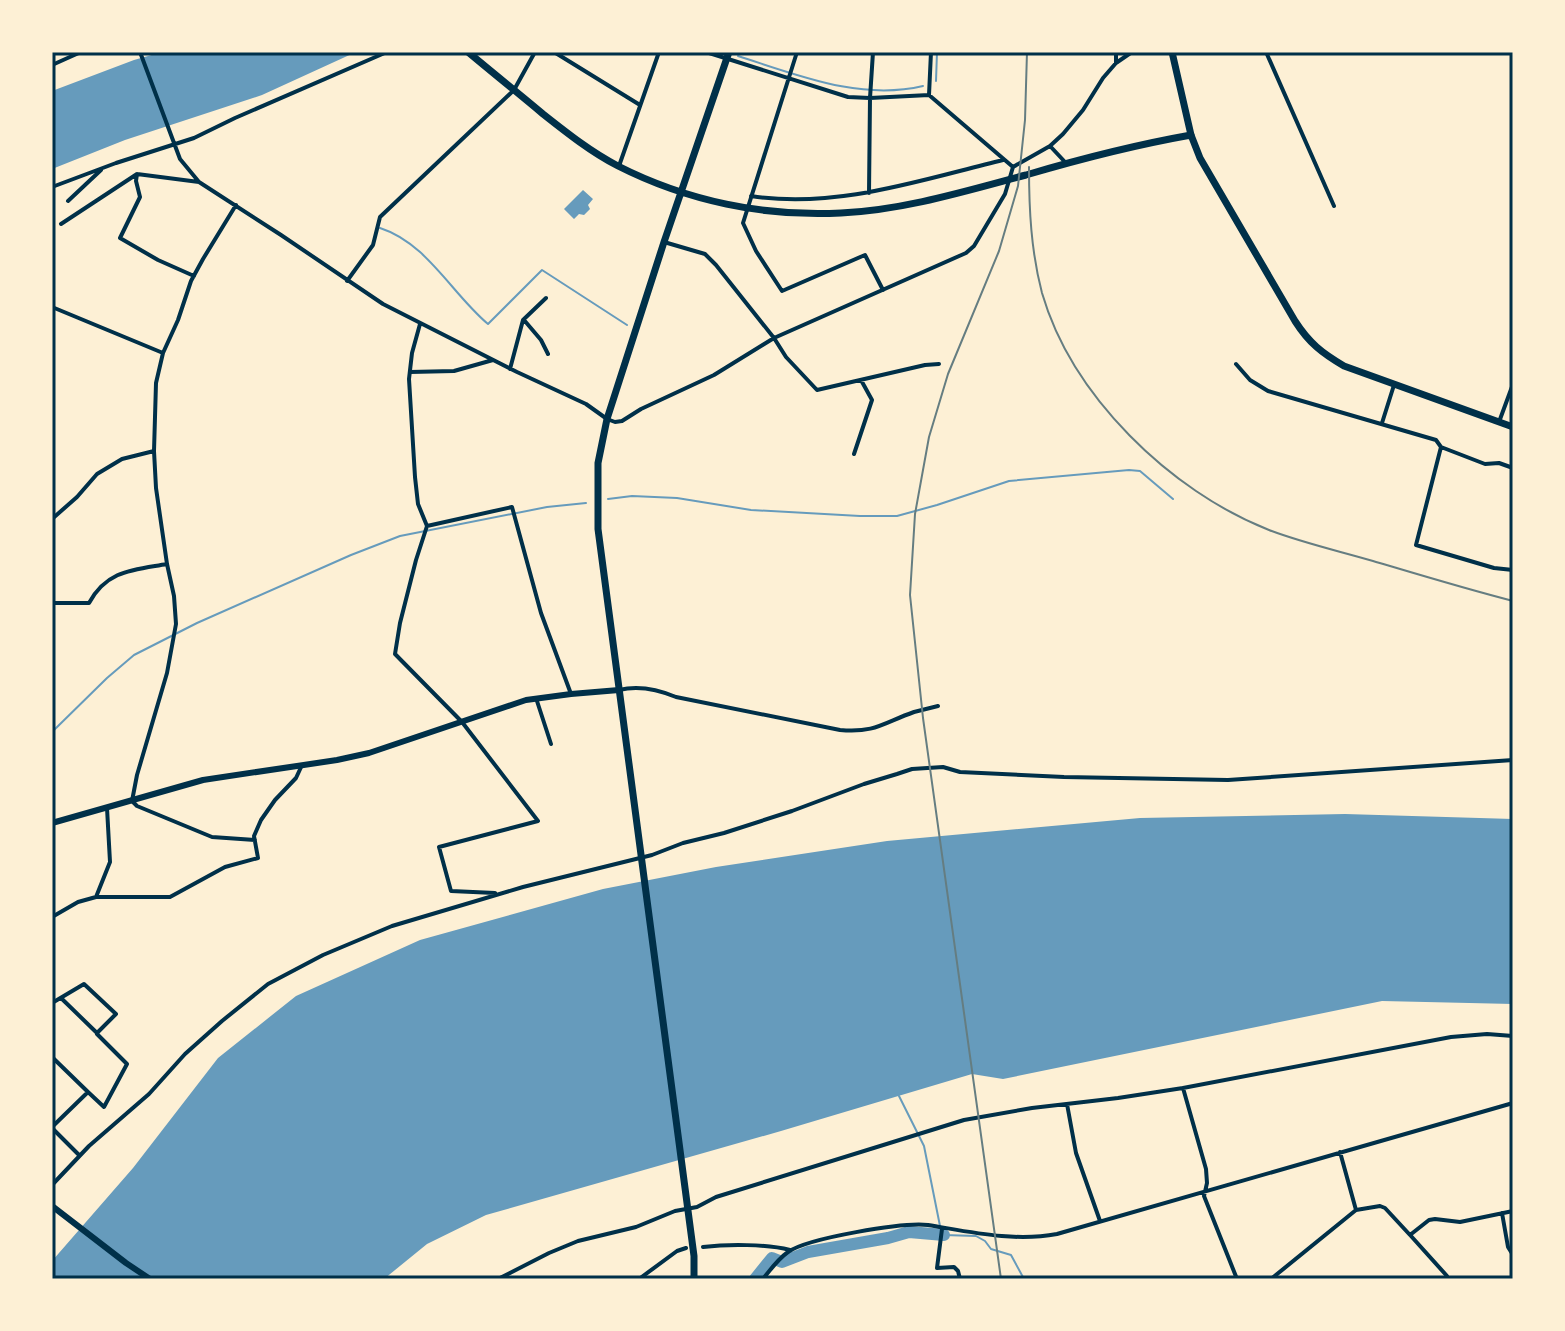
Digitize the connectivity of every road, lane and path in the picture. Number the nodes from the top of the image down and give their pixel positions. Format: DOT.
graph roads {
  1 [pos="81,52"];
  2 [pos="140,52"];
  3 [pos="387,52"];
  4 [pos="468,52"];
  5 [pos="535,52"];
  6 [pos="554,52"];
  7 [pos="659,52"];
  8 [pos="706,52"];
  9 [pos="797,52"];
  10 [pos="873,52"];
  11 [pos="931,52"];
  12 [pos="1116,52"];
  13 [pos="1132,52"];
  14 [pos="1172,52"];
  15 [pos="1266,52"];
  16 [pos="728,56"];
  17 [pos="1116,63"];
  18 [pos="52,65"];
  19 [pos="789,78"];
  20 [pos="514,90"];
  21 [pos="929,95"];
  22 [pos="870,98"];
  23 [pos="640,105"];
  24 [pos="1191,135"];
  25 [pos="172,141"];
  26 [pos="1050,146"];
  27 [pos="1003,160"];
  28 [pos="1066,164"];
  29 [pos="619,166"];
  30 [pos="104,167"];
  31 [pos="1013,167"];
  32 [pos="137,174"];
  33 [pos="199,182"];
  34 [pos="52,187"];
  35 [pos="681,192"];
  36 [pos="869,193"];
  37 [pos="751,196"];
  38 [pos="68,201"];
  39 [pos="236,205"];
  40 [pos="1334,206"];
  41 [pos="747,209"];
  42 [pos="61,224"];
  43 [pos="664,242"];
  44 [pos="194,276"];
  45 [pos="347,281"];
  46 [pos="883,290"];
  47 [pos="546,298"];
  48 [pos="52,307"];
  49 [pos="523,320"];
  50 [pos="420,324"];
  51 [pos="774,338"];
  52 [pos="163,353"];
  53 [pos="548,354"];
  54 [pos="493,360"];
  55 [pos="939,364"];
  56 [pos="1236,364"];
  57 [pos="510,369"];
  58 [pos="410,372"];
  59 [pos="861,380"];
  60 [pos="1513,384"];
  61 [pos="1394,385"];
  62 [pos="607,419"];
  63 [pos="1499,422"];
  64 [pos="1382,423"];
  65 [pos="1513,427"];
  66 [pos="1441,447"];
  67 [pos="154,451"];
  68 [pos="854,454"];
  69 [pos="1513,468"];
  70 [pos="52,519"];
  71 [pos="427,526"];
  72 [pos="167,564"];
  73 [pos="1513,570"];
  74 [pos="52,603"];
  75 [pos="619,690"];
  76 [pos="571,694"];
  77 [pos="536,698"];
  78 [pos="938,706"];
  79 [pos="462,722"];
  80 [pos="551,744"];
  81 [pos="1513,760"];
  82 [pos="302,765"];
  83 [pos="132,801"];
  84 [pos="107,808"];
  85 [pos="52,823"];
  86 [pos="255,840"];
  87 [pos="641,858"];
  88 [pos="501,893"];
  89 [pos="96,897"];
  90 [pos="52,917"];
  91 [pos="61,998"];
  92 [pos="52,1003"];
  93 [pos="97,1033"];
  94 [pos="1513,1036"];
  95 [pos="52,1057"];
  96 [pos="1183,1088"];
  97 [pos="88,1092"];
  98 [pos="1513,1103"];
  99 [pos="1067,1104"];
  100 [pos="52,1128"];
  101 [pos="1340,1152"];
  102 [pos="80,1155"];
  103 [pos="52,1185"];
  104 [pos="1205,1191"];
  105 [pos="52,1206"];
  106 [pos="688,1206"];
  107 [pos="1356,1210"];
  108 [pos="1513,1211"];
  109 [pos="1502,1213"];
  110 [pos="1100,1221"];
  111 [pos="942,1229"];
  112 [pos="1410,1235"];
  113 [pos="703,1247"];
  114 [pos="686,1248"];
  115 [pos="790,1250"];
  116 [pos="1513,1255"];
  117 [pos="150,1279"];
  118 [pos="498,1279"];
  119 [pos="639,1279"];
  120 [pos="694,1279"];
  121 [pos="763,1279"];
  122 [pos="960,1279"];
  123 [pos="1237,1279"];
  124 [pos="1271,1279"];
  125 [pos="1444,1279"];
  1 -- 18 [label="street"];
  2 -- 25 [label="street"];
  3 -- 25 [label="street"];
  4 -- 20 [label="main road"];
  5 -- 20 [label="street"];
  6 -- 23 [label="street"];
  7 -- 23 [label="street"];
  8 -- 16 [label="street"];
  9 -- 19 [label="street"];
  10 -- 22 [label="street"];
  11 -- 21 [label="street"];
  12 -- 17 [label="street"];
  13 -- 17 [label="street"];
  14 -- 24 [label="main road"];
  15 -- 40 [label="street"];
  16 -- 19 [label="street"];
  16 -- 35 [label="main road"];
  17 -- 26 [label="street"];
  19 -- 22 [label="street"];
  19 -- 37 [label="street"];
  20 -- 29 [label="main road"];
  20 -- 45 [label="street"];
  21 -- 22 [label="street"];
  21 -- 27 [label="street"];
  22 -- 36 [label="street"];
  23 -- 29 [label="street"];
  24 -- 28 [label="main road"];
  24 -- 61 [label="main road"];
  25 -- 30 [label="street"];
  25 -- 33 [label="street"];
  26 -- 28 [label="street"];
  26 -- 31 [label="street"];
  27 -- 31 [label="street"];
  27 -- 36 [label="street"];
  28 -- 41 [label="main road"];
  29 -- 35 [label="main road"];
  30 -- 34 [label="street"];
  30 -- 38 [label="street"];
  31 -- 46 [label="street"];
  32 -- 33 [label="street"];
  32 -- 42 [label="street"];
  32 -- 44 [label="street"];
  33 -- 39 [label="street"];
  35 -- 41 [label="main road"];
  35 -- 43 [label="main road"];
  36 -- 37 [label="street"];
  37 -- 41 [label="street"];
  39 -- 44 [label="street"];
  39 -- 45 [label="street"];
  41 -- 46 [label="street"];
  43 -- 51 [label="street"];
  43 -- 62 [label="main road"];
  44 -- 52 [label="street"];
  45 -- 50 [label="street"];
  46 -- 51 [label="street"];
  47 -- 49 [label="street"];
  48 -- 52 [label="street"];
  49 -- 53 [label="street"];
  49 -- 57 [label="street"];
  50 -- 54 [label="street"];
  50 -- 58 [label="street"];
  51 -- 59 [label="street"];
  51 -- 62 [label="street"];
  52 -- 67 [label="street"];
  54 -- 57 [label="street"];
  54 -- 58 [label="street"];
  55 -- 59 [label="street"];
  56 -- 64 [label="street"];
  57 -- 62 [label="street"];
  58 -- 71 [label="street"];
  59 -- 68 [label="street"];
  60 -- 63 [label="street"];
  61 -- 63 [label="main road"];
  61 -- 64 [label="street"];
  62 -- 75 [label="main road"];
  63 -- 65 [label="main road"];
  64 -- 66 [label="street"];
  66 -- 69 [label="street"];
  66 -- 73 [label="street"];
  67 -- 70 [label="street"];
  67 -- 72 [label="street"];
  71 -- 76 [label="street"];
  71 -- 79 [label="street"];
  72 -- 74 [label="street"];
  72 -- 83 [label="street"];
  75 -- 76 [label="main road"];
  75 -- 78 [label="street"];
  75 -- 87 [label="main road"];
  76 -- 77 [label="main road"];
  77 -- 79 [label="main road"];
  77 -- 80 [label="street"];
  79 -- 82 [label="main road"];
  79 -- 88 [label="street"];
  81 -- 87 [label="street"];
  82 -- 83 [label="main road"];
  82 -- 86 [label="street"];
  83 -- 84 [label="main road"];
  83 -- 86 [label="street"];
  84 -- 85 [label="main road"];
  84 -- 89 [label="street"];
  86 -- 89 [label="street"];
  87 -- 88 [label="street"];
  87 -- 106 [label="main road"];
  88 -- 102 [label="street"];
  89 -- 90 [label="street"];
  91 -- 92 [label="street"];
  91 -- 93 [label="street"];
  91 -- 93 [label="street"];
  93 -- 97 [label="street"];
  94 -- 96 [label="street"];
  95 -- 97 [label="street"];
  96 -- 99 [label="street"];
  96 -- 104 [label="street"];
  97 -- 100 [label="street"];
  98 -- 101 [label="street"];
  99 -- 106 [label="street"];
  99 -- 110 [label="street"];
  100 -- 102 [label="street"];
  101 -- 104 [label="street"];
  101 -- 107 [label="street"];
  102 -- 103 [label="street"];
  104 -- 110 [label="street"];
  104 -- 123 [label="street"];
  105 -- 117 [label="main road"];
  106 -- 118 [label="street"];
  106 -- 120 [label="main road"];
  107 -- 112 [label="street"];
  107 -- 124 [label="street"];
  108 -- 109 [label="street"];
  109 -- 112 [label="street"];
  109 -- 116 [label="street"];
  110 -- 111 [label="street"];
  111 -- 115 [label="street"];
  111 -- 122 [label="street"];
  112 -- 125 [label="street"];
  113 -- 115 [label="street"];
  114 -- 119 [label="street"];
  115 -- 121 [label="street"];
}
